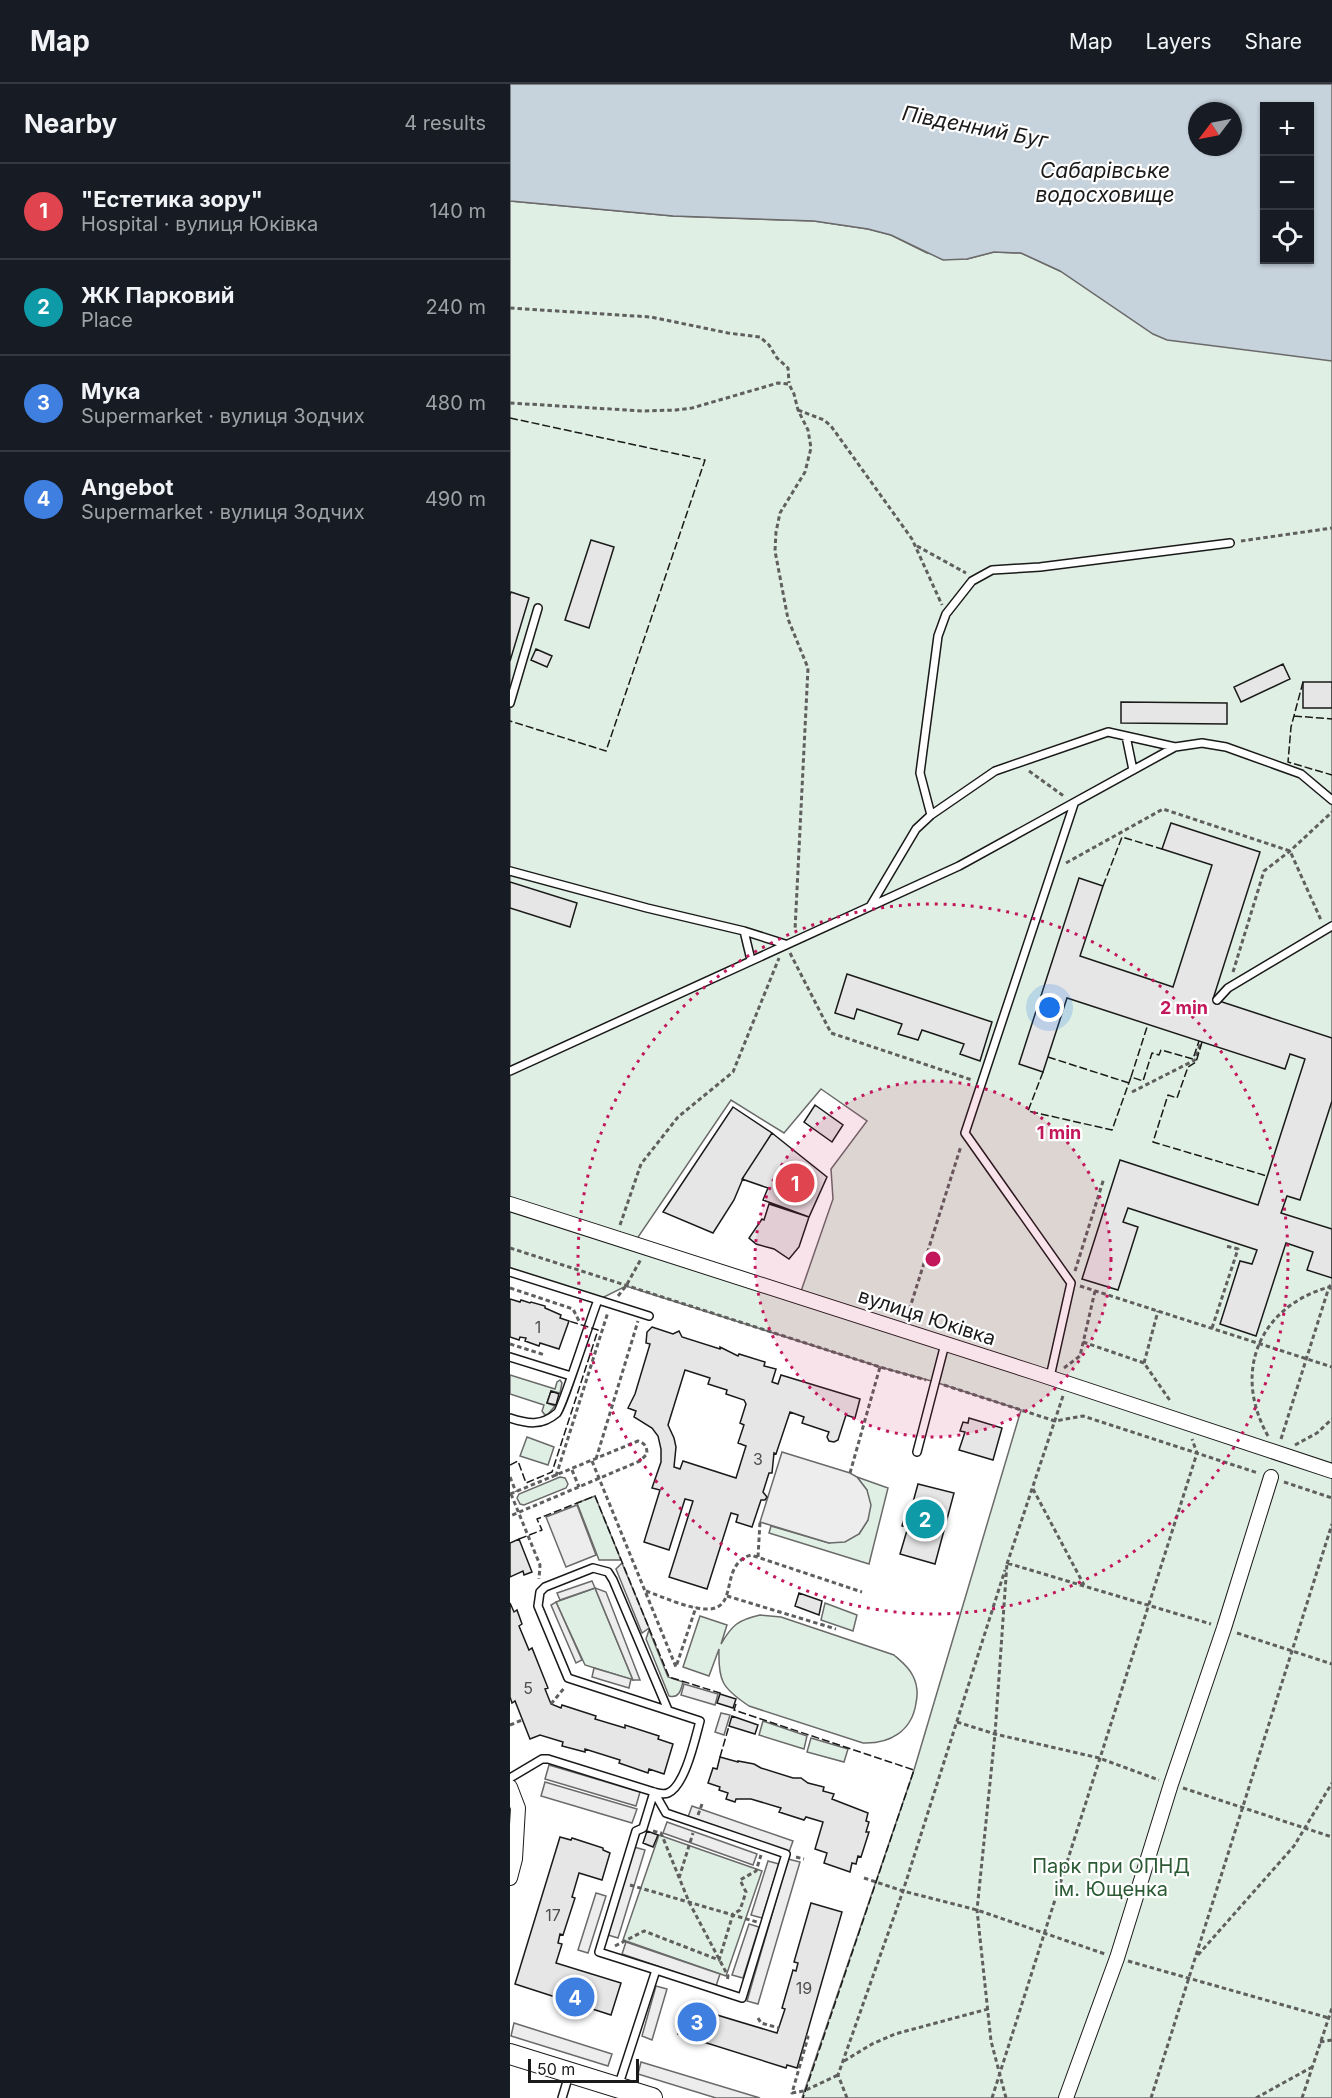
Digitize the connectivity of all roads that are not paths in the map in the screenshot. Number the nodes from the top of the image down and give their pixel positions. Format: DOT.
graph roads {
  1 [pos="1230,543"];
  2 [pos="538,608"];
  3 [pos="510,703"];
  4 [pos="1126,736"];
  5 [pos="1175,747"];
  6 [pos="1133,770"];
  7 [pos="1332,800"];
  8 [pos="1074,804"];
  9 [pos="931,815"];
  10 [pos="510,871"];
  11 [pos="870,905"];
  12 [pos="1329,928"];
  13 [pos="744,931"];
  14 [pos="785,944"];
  15 [pos="752,960"];
  16 [pos="1217,1000"];
  17 [pos="510,1071"];
  18 [pos="510,1204"];
  19 [pos="510,1272"];
  20 [pos="597,1300"];
  21 [pos="649,1317"];
  22 [pos="945,1344"];
  23 [pos="510,1356"];
  24 [pos="571,1376"];
  25 [pos="1050,1377"];
  26 [pos="510,1418"];
  27 [pos="917,1452"];
  28 [pos="1332,1471"];
  29 [pos="1271,1477"];
  30 [pos="668,1710"];
  31 [pos="510,1778"];
  32 [pos="510,1787"];
  33 [pos="654,1792"];
  34 [pos="510,1878"];
  35 [pos="656,1970"];
  36 [pos="510,2054"];
  37 [pos="569,2073"];
  38 [pos="618,2087"];
  39 [pos="562,2098"];
  40 [pos="652,2098"];
  41 [pos="1066,2098"];
  1 -- 9 [label="lane"];
  2 -- 3 [label="lane"];
  4 -- 5 [label="lane"];
  4 -- 6 [label="lane"];
  4 -- 9 [label="lane"];
  5 -- 6 [label="lane"];
  5 -- 7 [label="lane"];
  6 -- 8 [label="lane"];
  8 -- 11 [label="lane"];
  8 -- 25 [label="lane"];
  9 -- 11 [label="lane"];
  10 -- 13 [label="lane"];
  11 -- 14 [label="lane"];
  12 -- 16 [label="lane"];
  13 -- 14 [label="lane"];
  13 -- 15 [label="lane"];
  14 -- 15 [label="lane"];
  15 -- 17 [label="lane"];
  18 -- 22 [label="street, вулиця Юківка"];
  19 -- 20 [label="lane"];
  20 -- 21 [label="lane"];
  20 -- 24 [label="lane"];
  22 -- 25 [label="street, вулиця Юківка"];
  22 -- 27 [label="lane"];
  23 -- 24 [label="lane"];
  24 -- 26 [label="lane"];
  25 -- 28 [label="street, вулиця Юківка"];
  29 -- 41 [label="street"];
  30 -- 30 [label="lane"];
  30 -- 33 [label="lane"];
  31 -- 33 [label="lane"];
  32 -- 34 [label="street"];
  33 -- 35 [label="lane"];
  33 -- 35 [label="lane"];
  35 -- 38 [label="lane"];
  36 -- 37 [label="main road"];
  37 -- 38 [label="main road"];
  37 -- 39 [label="lane"];
  38 -- 40 [label="main road"];
}
